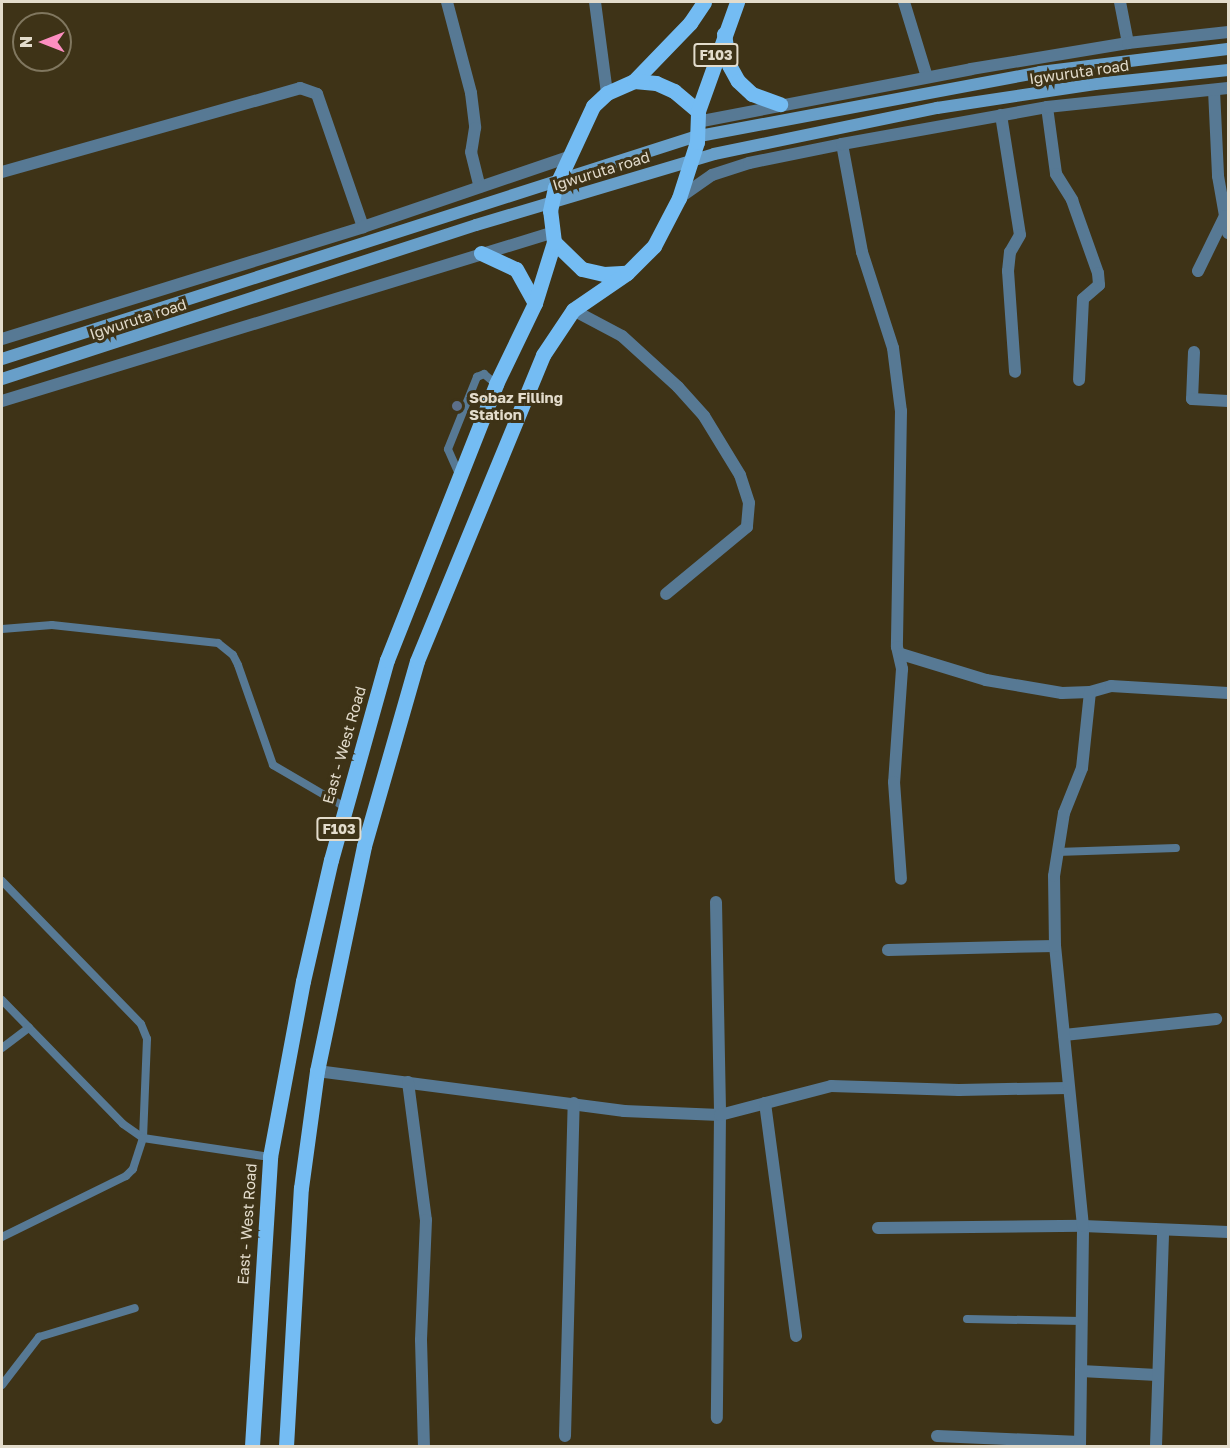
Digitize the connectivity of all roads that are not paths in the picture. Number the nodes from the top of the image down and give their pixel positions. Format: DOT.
graph roads {
  1 [pos="447,2"];
  2 [pos="595,2"];
  3 [pos="704,2"];
  4 [pos="737,2"];
  5 [pos="904,2"];
  6 [pos="1120,2"];
  7 [pos="723,31"];
  8 [pos="1228,32"];
  9 [pos="1128,44"];
  10 [pos="1228,49"];
  11 [pos="1228,70"];
  12 [pos="927,77"];
  13 [pos="634,81"];
  14 [pos="1228,88"];
  15 [pos="1214,90"];
  16 [pos="607,93"];
  17 [pos="780,104"];
  18 [pos="1047,107"];
  19 [pos="1001,115"];
  20 [pos="697,116"];
  21 [pos="842,144"];
  22 [pos="566,158"];
  23 [pos="2,172"];
  24 [pos="480,187"];
  25 [pos="679,198"];
  26 [pos="1225,216"];
  27 [pos="363,227"];
  28 [pos="1228,233"];
  29 [pos="552,237"];
  30 [pos="481,253"];
  31 [pos="1198,271"];
  32 [pos="627,273"];
  33 [pos="535,303"];
  34 [pos="573,310"];
  35 [pos="2,339"];
  36 [pos="1194,352"];
  37 [pos="2,359"];
  38 [pos="1015,372"];
  39 [pos="2,380"];
  40 [pos="1079,380"];
  41 [pos="2,401"];
  42 [pos="1228,401"];
  43 [pos="666,594"];
  44 [pos="405,615"];
  45 [pos="430,622"];
  46 [pos="2,629"];
  47 [pos="901,654"];
  48 [pos="1090,692"];
  49 [pos="1228,693"];
  50 [pos="345,807"];
  51 [pos="1176,848"];
  52 [pos="1057,852"];
  53 [pos="901,879"];
  54 [pos="2,881"];
  55 [pos="716,902"];
  56 [pos="1055,946"];
  57 [pos="888,950"];
  58 [pos="2,1000"];
  59 [pos="1216,1019"];
  60 [pos="29,1028"];
  61 [pos="1064,1035"];
  62 [pos="2,1048"];
  63 [pos="317,1071"];
  64 [pos="408,1082"];
  65 [pos="1068,1088"];
  66 [pos="574,1103"];
  67 [pos="765,1103"];
  68 [pos="720,1115"];
  69 [pos="143,1138"];
  70 [pos="270,1157"];
  71 [pos="1083,1226"];
  72 [pos="878,1228"];
  73 [pos="1163,1231"];
  74 [pos="1228,1232"];
  75 [pos="2,1237"];
  76 [pos="135,1308"];
  77 [pos="967,1319"];
  78 [pos="1082,1321"];
  79 [pos="796,1336"];
  80 [pos="1081,1371"];
  81 [pos="1157,1375"];
  82 [pos="2,1385"];
  83 [pos="717,1418"];
  84 [pos="565,1436"];
  85 [pos="937,1436"];
  86 [pos="1080,1444"];
  87 [pos="252,1446"];
  88 [pos="286,1446"];
  89 [pos="424,1446"];
  90 [pos="1156,1446"];
  1 -- 24 [label="street"];
  2 -- 16 [label="street"];
  3 -- 13 [label="main road, F103"];
  4 -- 7 [label="main road, F103"];
  5 -- 12 [label="street"];
  6 -- 9 [label="street"];
  7 -- 17 [label="main road"];
  7 -- 20 [label="main road, F103"];
  8 -- 9 [label="street"];
  9 -- 12 [label="street"];
  10 -- 37 [label="main road, Igwuruta road"];
  11 -- 39 [label="main road, Igwuruta road"];
  12 -- 17 [label="street"];
  13 -- 16 [label="main road"];
  13 -- 20 [label="main road"];
  14 -- 15 [label="street"];
  15 -- 18 [label="street"];
  15 -- 26 [label="street"];
  16 -- 22 [label="main road, East - West Road"];
  17 -- 20 [label="street"];
  18 -- 19 [label="street"];
  18 -- 40 [label="street"];
  19 -- 21 [label="street"];
  19 -- 38 [label="street"];
  20 -- 25 [label="main road"];
  21 -- 25 [label="street"];
  21 -- 47 [label="street"];
  22 -- 24 [label="street"];
  22 -- 29 [label="main road, East - West Road"];
  23 -- 27 [label="street"];
  24 -- 27 [label="street"];
  25 -- 32 [label="main road"];
  26 -- 28 [label="street"];
  26 -- 31 [label="street"];
  27 -- 35 [label="street"];
  29 -- 30 [label="street"];
  29 -- 32 [label="main road"];
  29 -- 33 [label="main road, East - West Road / F103"];
  30 -- 33 [label="main road"];
  30 -- 41 [label="street"];
  32 -- 34 [label="main road, F103"];
  33 -- 44 [label="main road, East - West Road / F103"];
  34 -- 43 [label="street"];
  34 -- 45 [label="main road, F103"];
  36 -- 42 [label="street"];
  44 -- 45 [label="main road"];
  44 -- 50 [label="main road, East - West Road / F103"];
  45 -- 63 [label="main road, F103"];
  46 -- 50 [label="lane"];
  47 -- 48 [label="street"];
  47 -- 53 [label="street"];
  48 -- 49 [label="street"];
  48 -- 52 [label="street"];
  50 -- 70 [label="main road, East - West Road / F103"];
  51 -- 52 [label="lane"];
  52 -- 56 [label="street"];
  54 -- 69 [label="lane"];
  55 -- 68 [label="street"];
  56 -- 57 [label="street"];
  56 -- 61 [label="street"];
  58 -- 60 [label="lane"];
  59 -- 61 [label="street"];
  60 -- 62 [label="lane"];
  60 -- 69 [label="lane"];
  61 -- 65 [label="street"];
  63 -- 64 [label="street"];
  63 -- 88 [label="main road, F103"];
  64 -- 66 [label="street"];
  64 -- 89 [label="street"];
  65 -- 67 [label="street"];
  65 -- 71 [label="street"];
  66 -- 68 [label="street"];
  66 -- 84 [label="street"];
  67 -- 68 [label="street"];
  67 -- 79 [label="street"];
  68 -- 83 [label="street"];
  69 -- 70 [label="lane"];
  69 -- 75 [label="lane"];
  70 -- 87 [label="main road, East - West Road / F103"];
  71 -- 72 [label="street"];
  71 -- 73 [label="street"];
  71 -- 78 [label="street"];
  73 -- 74 [label="street"];
  73 -- 81 [label="street"];
  76 -- 82 [label="lane"];
  77 -- 78 [label="lane"];
  78 -- 80 [label="street"];
  80 -- 81 [label="street"];
  80 -- 86 [label="street"];
  81 -- 90 [label="street"];
  85 -- 86 [label="street"];
}
